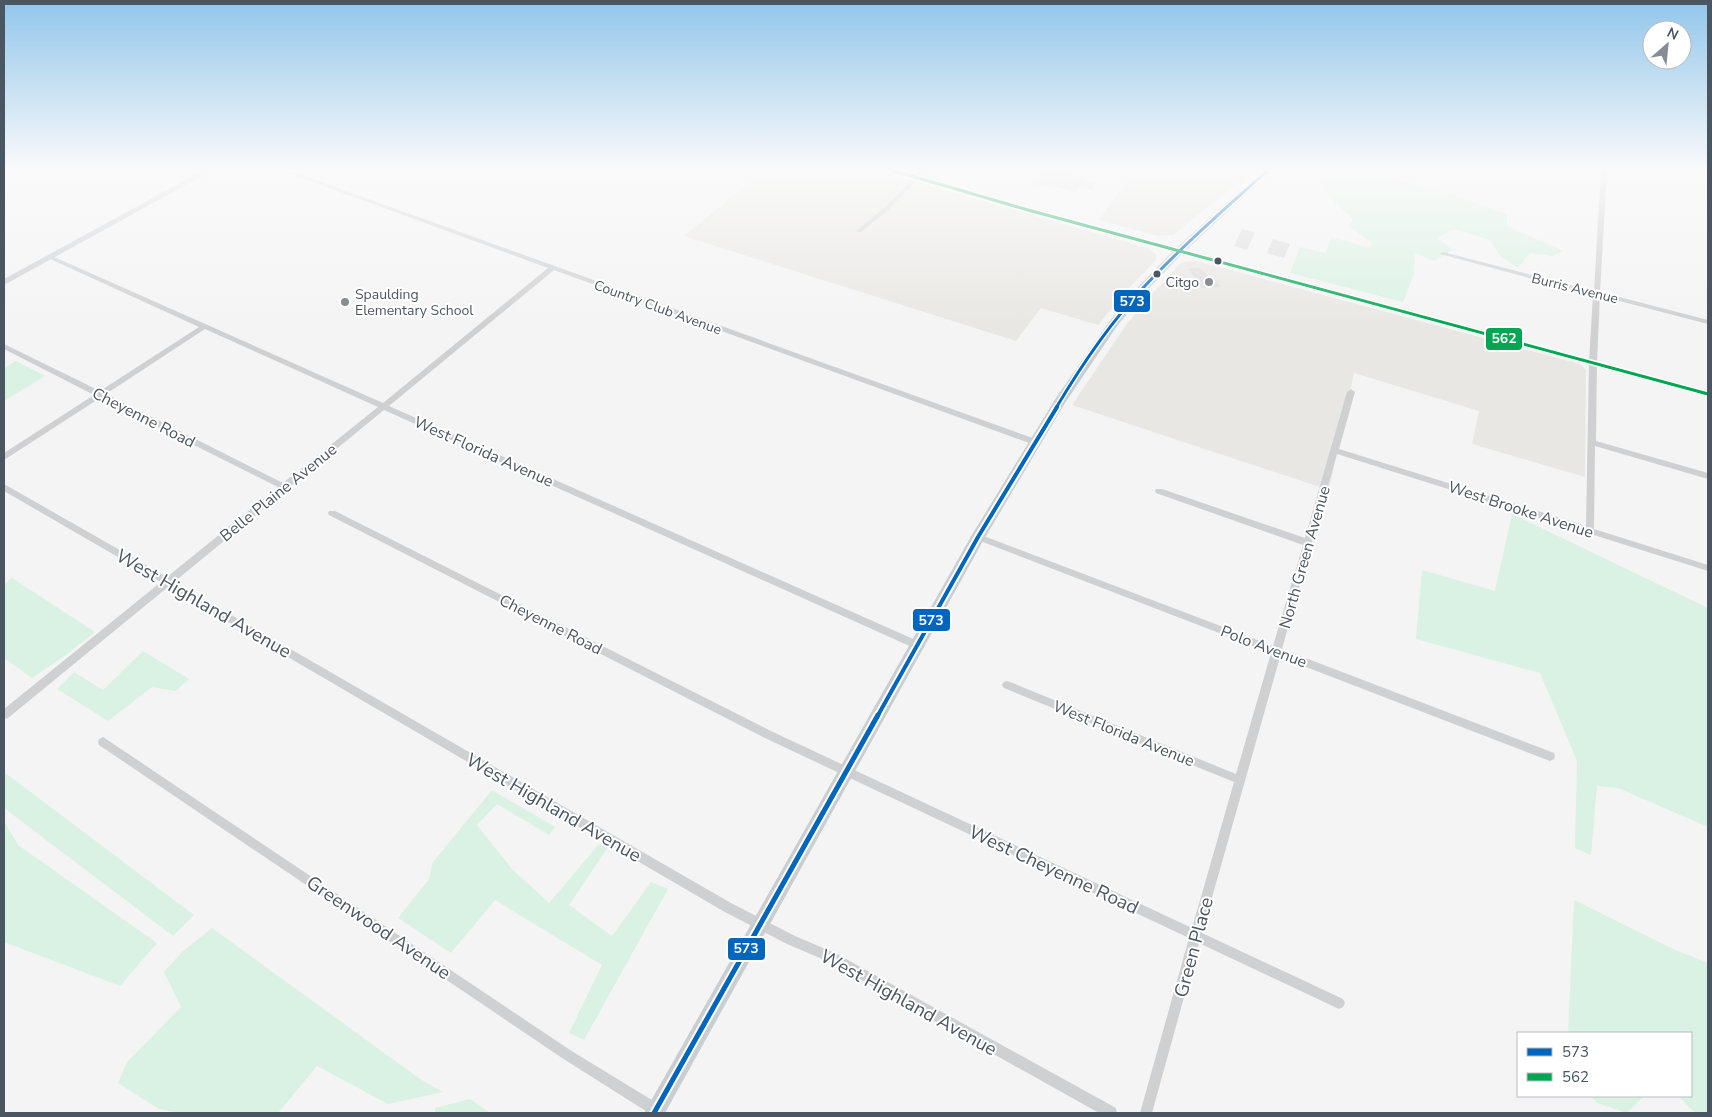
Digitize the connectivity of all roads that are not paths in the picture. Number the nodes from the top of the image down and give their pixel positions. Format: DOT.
graph roads {
  1 [pos="114,222"];
  2 [pos="427,222"];
  3 [pos="870,222"];
  4 [pos="1075,222"];
  5 [pos="1211,222"];
  6 [pos="1601,222"];
  7 [pos="859,231"];
  8 [pos="1179,251"];
  9 [pos="1443,254"];
  10 [pos="50,257"];
  11 [pos="553,268"];
  12 [pos="4,282"];
  13 [pos="1598,294"];
  14 [pos="1708,322"];
  15 [pos="205,326"];
  16 [pos="4,346"];
  17 [pos="1593,362"];
  18 [pos="1351,392"];
  19 [pos="1708,394"];
  20 [pos="99,395"];
  21 [pos="383,406"];
  22 [pos="1034,442"];
  23 [pos="1591,442"];
  24 [pos="1334,450"];
  25 [pos="4,457"];
  26 [pos="1708,476"];
  27 [pos="4,487"];
  28 [pos="284,487"];
  29 [pos="1159,491"];
  30 [pos="332,513"];
  31 [pos="1590,531"];
  32 [pos="978,537"];
  33 [pos="1308,543"];
  34 [pos="1708,568"];
  35 [pos="168,582"];
  36 [pos="917,646"];
  37 [pos="1277,652"];
  38 [pos="1007,685"];
  39 [pos="4,715"];
  40 [pos="769,735"];
  41 [pos="103,742"];
  42 [pos="1550,756"];
  43 [pos="845,771"];
  44 [pos="1240,780"];
  45 [pos="759,924"];
  46 [pos="1195,936"];
  47 [pos="1339,1003"];
  48 [pos="656,1112"];
  49 [pos="1111,1113"];
  50 [pos="1146,1113"];
  1 -- 10 [label="street"];
  2 -- 11 [label="street, Country Club Avenue"];
  3 -- 7 [label="street"];
  4 -- 8 [label="street"];
  5 -- 8 [label="main road"];
  6 -- 13 [label="street"];
  8 -- 17 [label="street"];
  8 -- 22 [label="main road"];
  9 -- 13 [label="street, Burris Avenue"];
  10 -- 12 [label="street"];
  10 -- 15 [label="street, West Florida Avenue"];
  11 -- 21 [label="street, Belle Plaine Avenue"];
  11 -- 22 [label="street, Country Club Avenue"];
  13 -- 14 [label="street, Burris Avenue"];
  13 -- 17 [label="street"];
  15 -- 20 [label="street"];
  15 -- 21 [label="street, West Florida Avenue"];
  16 -- 20 [label="street, Cheyenne Road"];
  17 -- 19 [label="street"];
  17 -- 23 [label="street"];
  18 -- 24 [label="street, North Green Avenue"];
  20 -- 25 [label="street"];
  20 -- 28 [label="street, Cheyenne Road"];
  21 -- 28 [label="street, Belle Plaine Avenue"];
  21 -- 36 [label="street, West Florida Avenue"];
  22 -- 32 [label="main road"];
  23 -- 26 [label="street"];
  23 -- 31 [label="street"];
  24 -- 31 [label="street, West Brooke Avenue"];
  24 -- 33 [label="street, North Green Avenue"];
  27 -- 35 [label="street, West Highland Avenue"];
  28 -- 35 [label="street, Belle Plaine Avenue"];
  29 -- 33 [label="street"];
  30 -- 40 [label="street, Cheyenne Road"];
  31 -- 34 [label="street, West Brooke Avenue"];
  32 -- 36 [label="main road"];
  32 -- 37 [label="street, Polo Avenue"];
  33 -- 37 [label="street, North Green Avenue"];
  35 -- 39 [label="street, Belle Plaine Avenue"];
  35 -- 45 [label="street, West Highland Avenue"];
  36 -- 43 [label="main road"];
  37 -- 42 [label="street, Polo Avenue"];
  37 -- 44 [label="street, North Green Avenue"];
  38 -- 44 [label="street, West Florida Avenue"];
  40 -- 43 [label="street, West Cheyenne Road"];
  41 -- 48 [label="street, Greenwood Avenue"];
  43 -- 45 [label="main road"];
  43 -- 46 [label="street, West Cheyenne Road"];
  44 -- 46 [label="street, Green Place"];
  45 -- 48 [label="main road"];
  45 -- 49 [label="street, West Highland Avenue"];
  46 -- 47 [label="street, West Cheyenne Road"];
  46 -- 50 [label="street, Green Place"];
}
